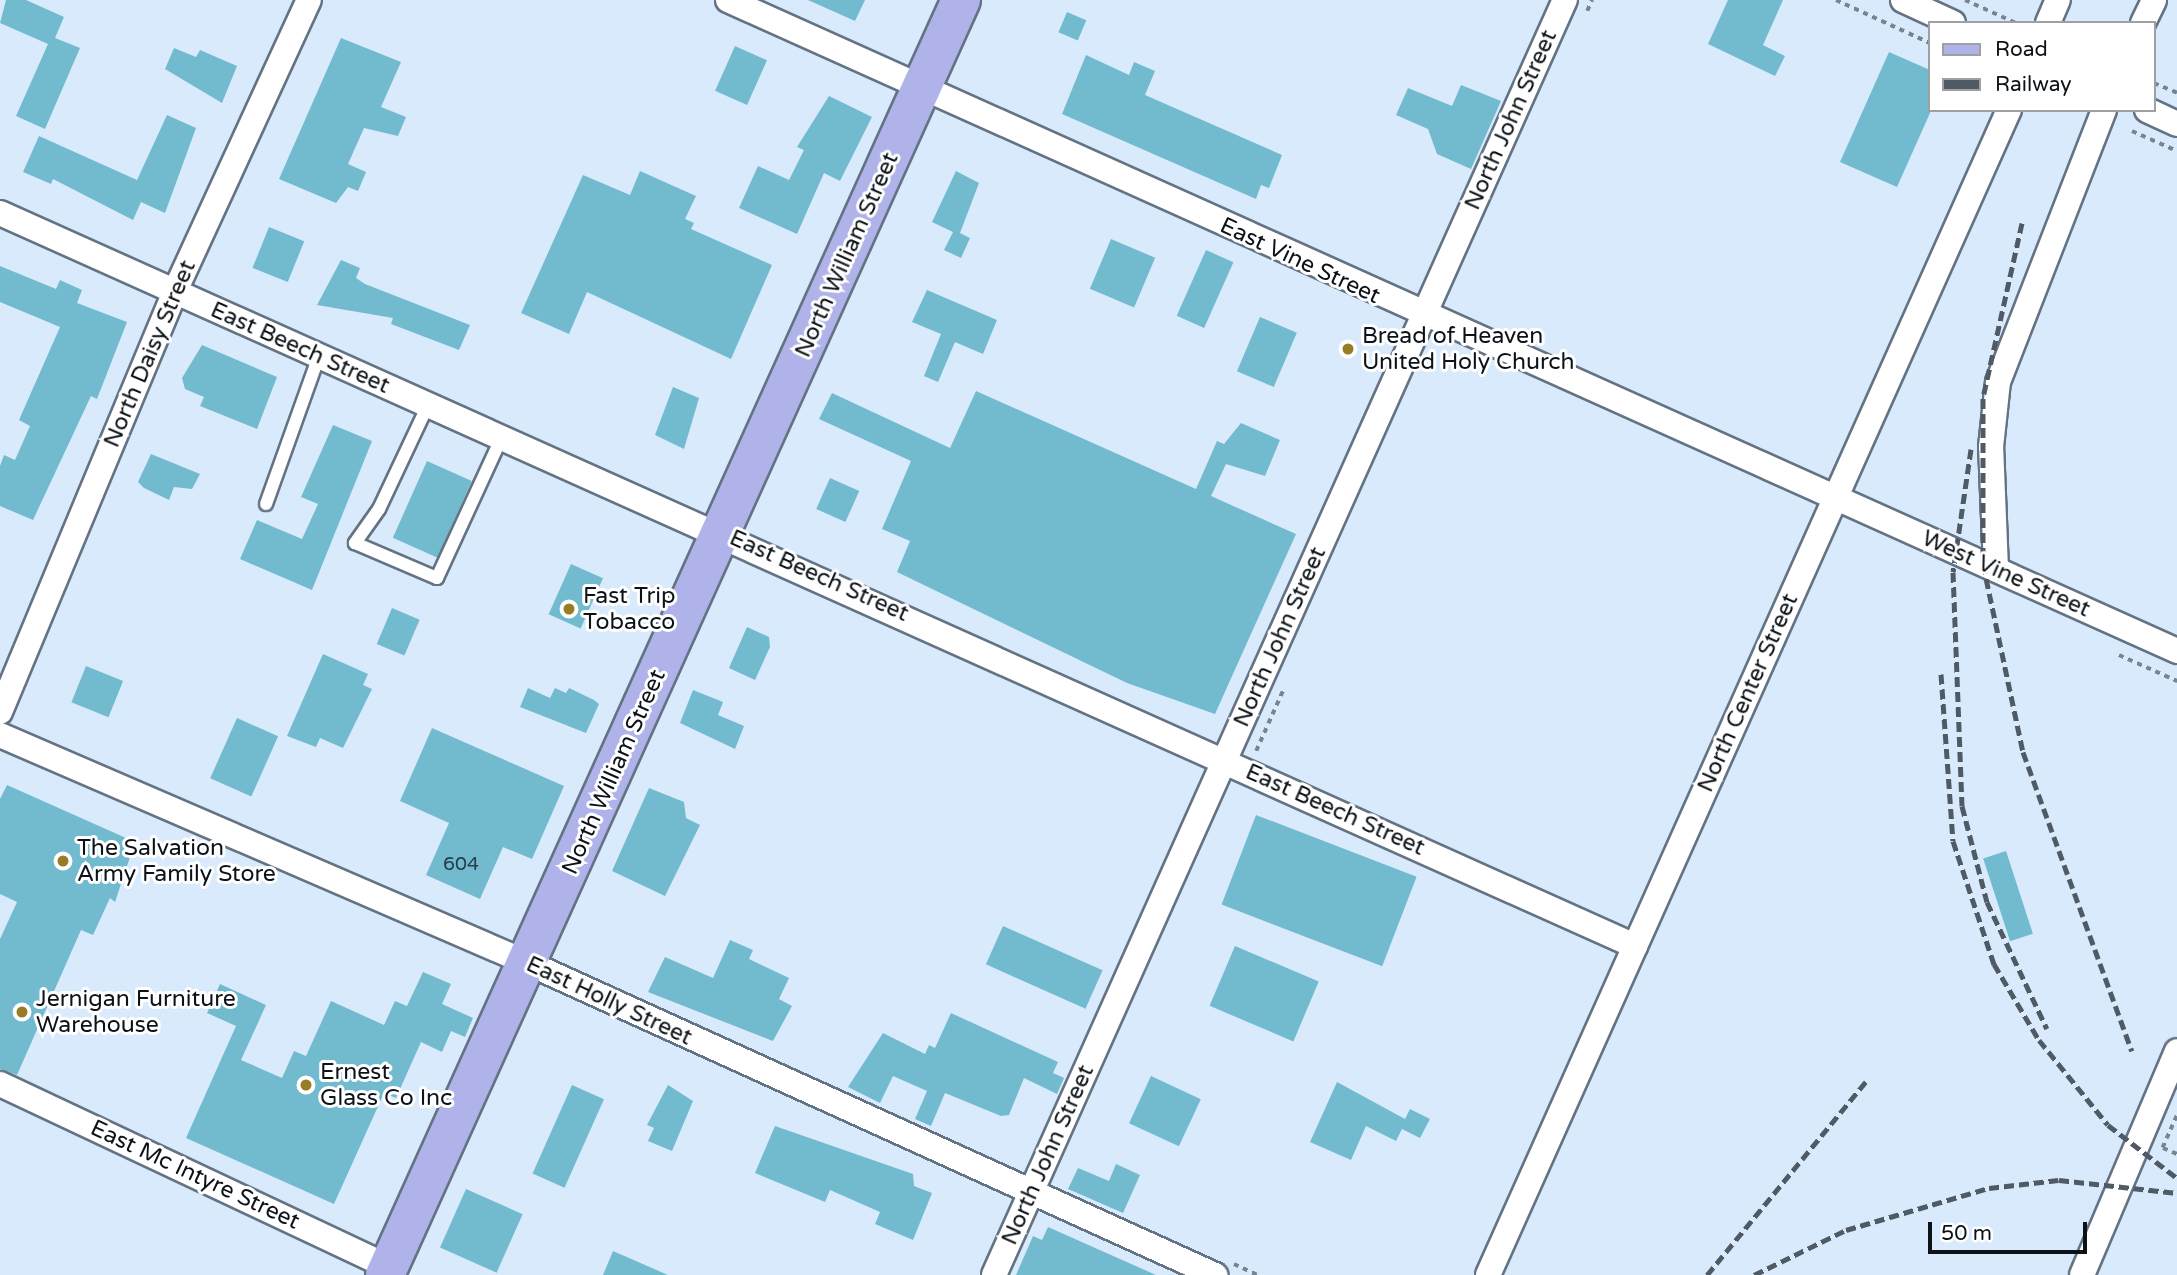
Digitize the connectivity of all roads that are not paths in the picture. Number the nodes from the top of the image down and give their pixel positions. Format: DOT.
graph roads {
  1 [pos="309,0"];
  2 [pos="728,0"];
  3 [pos="961,0"];
  4 [pos="1565,0"];
  5 [pos="1903,0"];
  6 [pos="2059,0"];
  7 [pos="2154,0"];
  8 [pos="1949,21"];
  9 [pos="2049,21"];
  10 [pos="2144,21"];
  11 [pos="922,88"];
  12 [pos="2007,112"];
  13 [pos="2103,112"];
  14 [pos="2151,112"];
  15 [pos="2177,124"];
  16 [pos="0,213"];
  17 [pos="175,291"];
  18 [pos="1422,317"];
  19 [pos="319,356"];
  20 [pos="428,405"];
  21 [pos="502,437"];
  22 [pos="1834,498"];
  23 [pos="266,504"];
  24 [pos="723,533"];
  25 [pos="1996,569"];
  26 [pos="2177,651"];
  27 [pos="0,712"];
  28 [pos="0,735"];
  29 [pos="1225,760"];
  30 [pos="1635,946"];
  31 [pos="528,963"];
  32 [pos="2177,1051"];
  33 [pos="0,1084"];
  34 [pos="1031,1193"];
  35 [pos="387,1271"];
  36 [pos="995,1275"];
  37 [pos="1215,1275"];
  38 [pos="1488,1275"];
  39 [pos="2082,1275"];
  1 -- 17 [label="street, North Daisy Street"];
  2 -- 11 [label="street, East Vine Street"];
  3 -- 11 [label="main road, North William Street"];
  4 -- 18 [label="street, North John Street"];
  5 -- 8 [label="street"];
  6 -- 9 [label="street"];
  7 -- 10 [label="street"];
  11 -- 18 [label="street, East Vine Street"];
  11 -- 24 [label="main road, North William Street"];
  12 -- 22 [label="street, North Center Street"];
  13 -- 25 [label="street"];
  14 -- 15 [label="street"];
  16 -- 17 [label="street, East Beech Street"];
  17 -- 19 [label="street, East Beech Street"];
  17 -- 27 [label="street, North Daisy Street"];
  18 -- 22 [label="street, East Vine Street"];
  18 -- 29 [label="street, North John Street"];
  19 -- 20 [label="street, East Beech Street"];
  19 -- 23 [label="lane"];
  20 -- 21 [label="street, East Beech Street"];
  20 -- 21 [label="lane"];
  21 -- 24 [label="street, East Beech Street"];
  22 -- 25 [label="street, West Vine Street"];
  22 -- 30 [label="street, North Center Street"];
  24 -- 29 [label="street, East Beech Street"];
  24 -- 31 [label="main road, North William Street"];
  25 -- 26 [label="street, West Vine Street"];
  28 -- 31 [label="street, East Holly Street"];
  29 -- 30 [label="street, East Beech Street"];
  29 -- 34 [label="street, North John Street"];
  30 -- 38 [label="street, North Center Street"];
  31 -- 34 [label="street, East Holly Street"];
  31 -- 35 [label="main road, North William Street"];
  32 -- 39 [label="street"];
  33 -- 35 [label="street, East Mc Intyre Street"];
  34 -- 36 [label="street, North John Street"];
  34 -- 37 [label="street, East Holly Street"];
}
